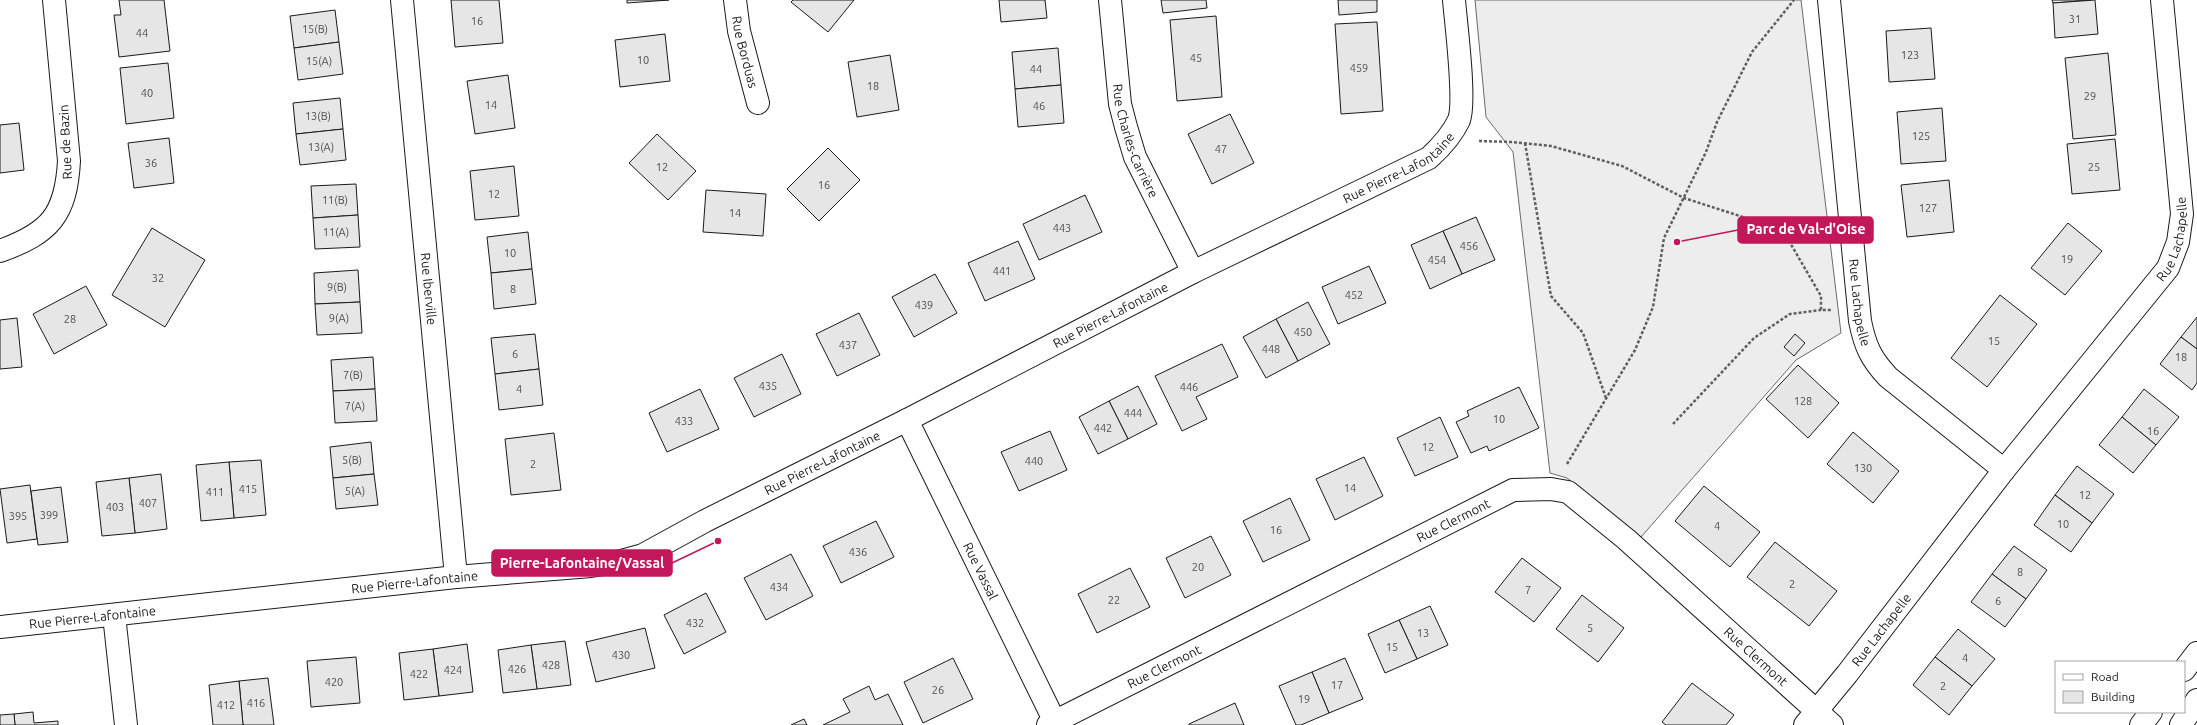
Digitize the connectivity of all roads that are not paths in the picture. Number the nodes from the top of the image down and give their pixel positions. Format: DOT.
graph roads {
  1 [pos="54,0"];
  2 [pos="402,0"];
  3 [pos="735,0"];
  4 [pos="1110,0"];
  5 [pos="1454,0"];
  6 [pos="1829,0"];
  7 [pos="2162,0"];
  8 [pos="758,103"];
  9 [pos="0,251"];
  10 [pos="1193,272"];
  11 [pos="907,420"];
  12 [pos="2004,470"];
  13 [pos="456,577"];
  14 [pos="114,615"];
  15 [pos="0,627"];
  16 [pos="2197,653"];
  17 [pos="2185,669"];
  18 [pos="2197,700"];
  19 [pos="2150,713"];
  20 [pos="1817,721"];
  21 [pos="1052,723"];
  22 [pos="126,725"];
  23 [pos="2141,725"];
  24 [pos="2181,725"];
  1 -- 9 [label="street, Rue de Bazin"];
  2 -- 13 [label="street, Rue Iberville"];
  3 -- 8 [label="street, Rue Borduas"];
  4 -- 10 [label="street, Rue Charles-Carrière"];
  5 -- 10 [label="street, Rue Pierre-Lafontaine"];
  6 -- 12 [label="street, Rue Lachapelle"];
  7 -- 12 [label="street, Rue Lachapelle"];
  10 -- 11 [label="street, Rue Pierre-Lafontaine"];
  11 -- 13 [label="street, Rue Pierre-Lafontaine"];
  11 -- 21 [label="street, Rue Vassal"];
  12 -- 20 [label="street, Rue Lachapelle"];
  13 -- 14 [label="street, Rue Pierre-Lafontaine"];
  14 -- 15 [label="street, Rue Pierre-Lafontaine"];
  14 -- 22 [label="street"];
  16 -- 17 [label="street"];
  18 -- 24 [label="street"];
  19 -- 23 [label="street"];
  20 -- 21 [label="street, Rue Clermont"];
}
